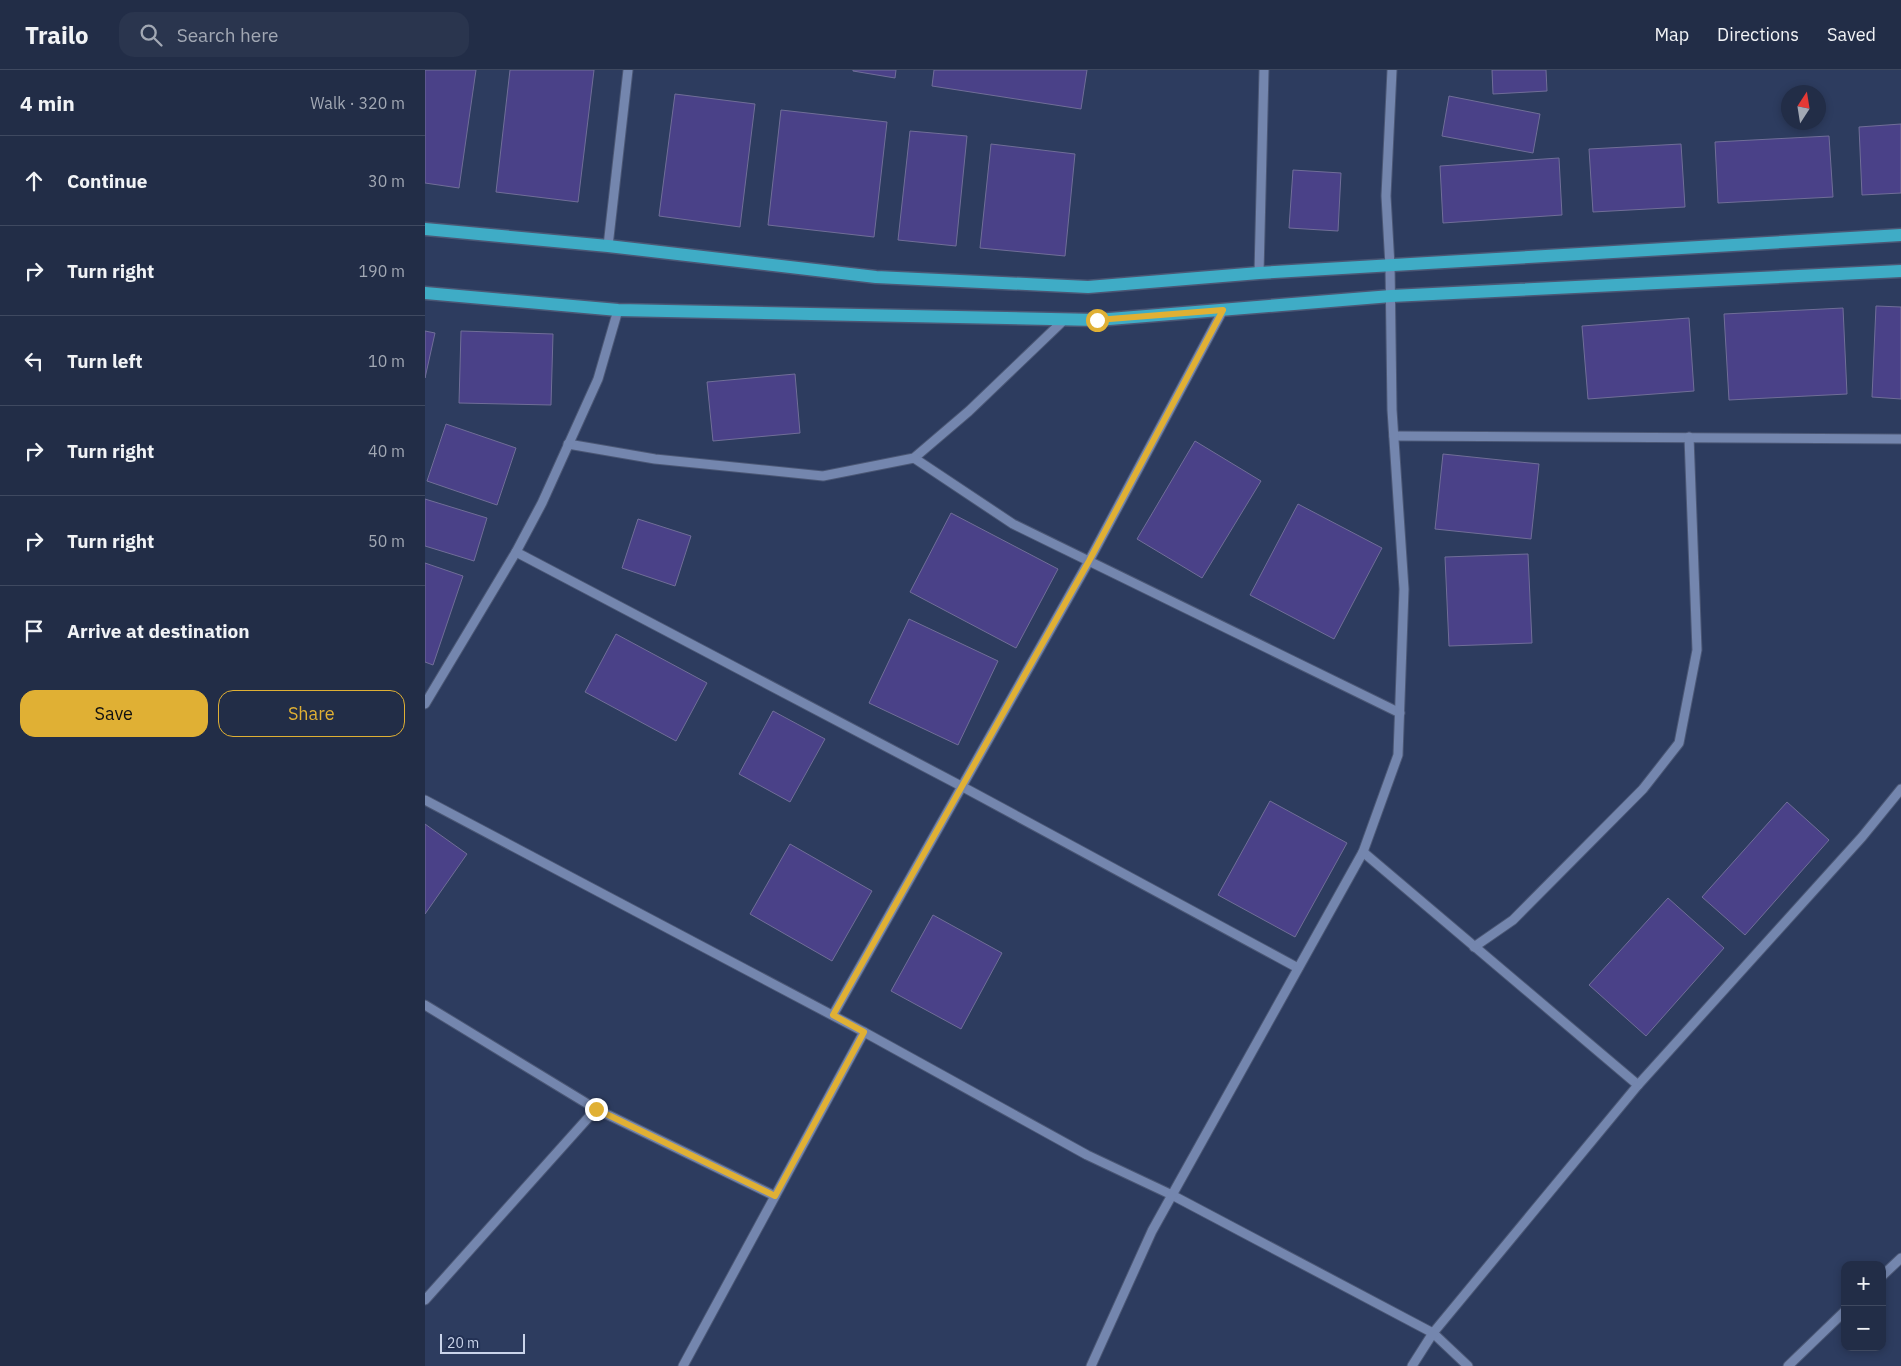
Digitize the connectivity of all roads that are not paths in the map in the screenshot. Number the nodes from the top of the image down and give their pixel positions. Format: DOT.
graph roads {
  1 [pos="628,70"];
  2 [pos="1264,70"];
  3 [pos="1392,70"];
  4 [pos="425,228"];
  5 [pos="1901,235"];
  6 [pos="608,246"];
  7 [pos="1390,266"];
  8 [pos="1901,271"];
  9 [pos="1259,273"];
  10 [pos="425,293"];
  11 [pos="1391,296"];
  12 [pos="618,310"];
  13 [pos="1223,310"];
  14 [pos="1065,319"];
  15 [pos="1393,436"];
  16 [pos="1689,436"];
  17 [pos="1901,439"];
  18 [pos="568,444"];
  19 [pos="914,458"];
  20 [pos="516,552"];
  21 [pos="1089,561"];
  22 [pos="425,704"];
  23 [pos="1400,713"];
  24 [pos="963,787"];
  25 [pos="1899,795"];
  26 [pos="425,800"];
  27 [pos="1363,852"];
  28 [pos="1474,947"];
  29 [pos="1298,968"];
  30 [pos="425,1005"];
  31 [pos="833,1015"];
  32 [pos="864,1032"];
  33 [pos="1638,1085"];
  34 [pos="596,1109"];
  35 [pos="1172,1195"];
  36 [pos="775,1196"];
  37 [pos="1901,1258"];
  38 [pos="1886,1272"];
  39 [pos="425,1300"];
  40 [pos="1841,1315"];
  41 [pos="1433,1333"];
  42 [pos="683,1366"];
  43 [pos="1091,1366"];
  44 [pos="1412,1366"];
  45 [pos="1468,1366"];
  46 [pos="1787,1366"];
  1 -- 6 [label="street"];
  2 -- 9 [label="street"];
  3 -- 7 [label="street"];
  4 -- 6 [label="main road"];
  5 -- 7 [label="main road"];
  6 -- 9 [label="main road"];
  7 -- 9 [label="main road"];
  7 -- 11 [label="street"];
  8 -- 11 [label="main road"];
  10 -- 12 [label="main road"];
  11 -- 13 [label="main road"];
  11 -- 15 [label="street"];
  12 -- 14 [label="main road"];
  12 -- 18 [label="street"];
  13 -- 14 [label="main road"];
  13 -- 21 [label="street"];
  14 -- 19 [label="street"];
  15 -- 16 [label="street"];
  15 -- 23 [label="street"];
  16 -- 17 [label="street"];
  16 -- 28 [label="street"];
  18 -- 19 [label="street"];
  18 -- 20 [label="street"];
  19 -- 21 [label="street"];
  20 -- 22 [label="street"];
  20 -- 24 [label="street"];
  21 -- 23 [label="street"];
  21 -- 24 [label="street"];
  23 -- 27 [label="street"];
  24 -- 29 [label="street"];
  24 -- 31 [label="street"];
  25 -- 33 [label="street"];
  26 -- 31 [label="street"];
  27 -- 28 [label="street"];
  27 -- 29 [label="street"];
  28 -- 33 [label="street"];
  29 -- 35 [label="street"];
  30 -- 34 [label="street"];
  31 -- 32 [label="street"];
  32 -- 35 [label="street"];
  32 -- 36 [label="street"];
  33 -- 41 [label="street"];
  34 -- 36 [label="street"];
  34 -- 39 [label="street"];
  35 -- 41 [label="street"];
  35 -- 43 [label="street"];
  36 -- 42 [label="street"];
  37 -- 38 [label="street"];
  40 -- 46 [label="street"];
  41 -- 44 [label="street"];
  41 -- 45 [label="street"];
}
